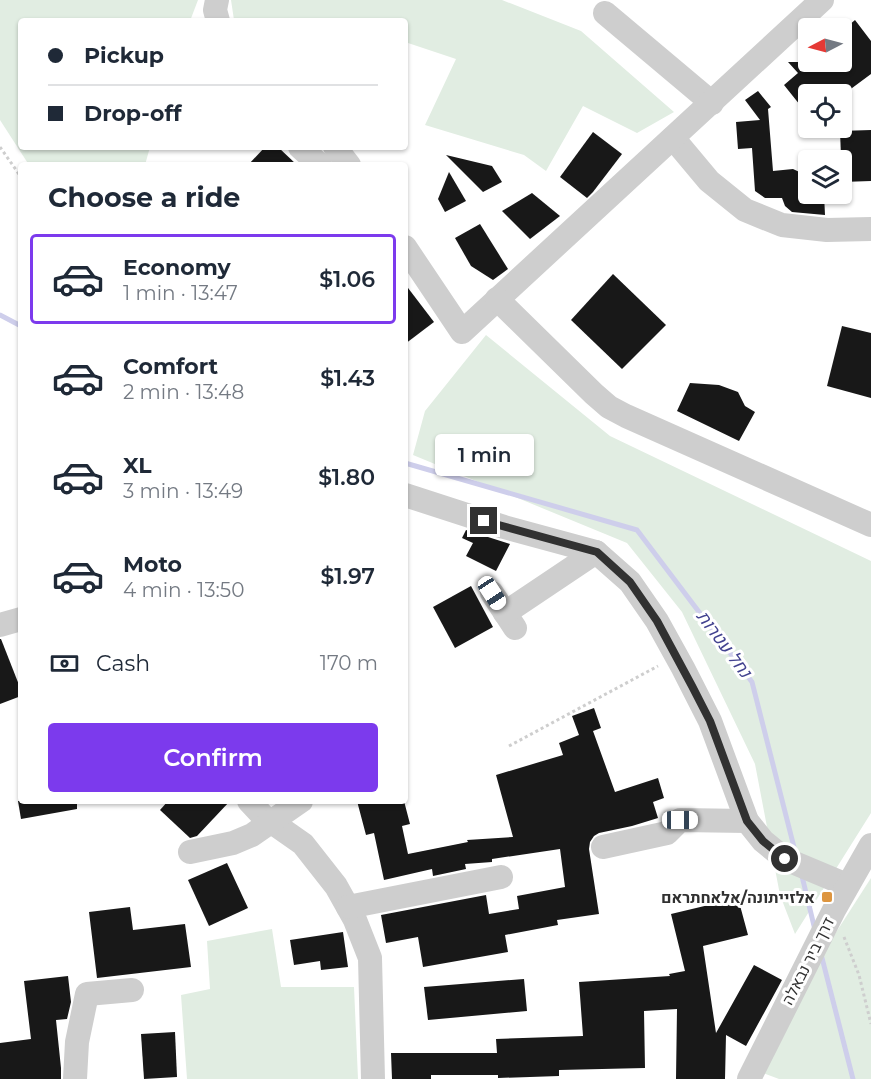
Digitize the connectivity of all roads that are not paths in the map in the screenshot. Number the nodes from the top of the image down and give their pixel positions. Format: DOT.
graph roads {
  1 [pos="217,0"];
  2 [pos="822,0"];
  3 [pos="605,13"];
  4 [pos="218,18"];
  5 [pos="712,103"];
  6 [pos="674,138"];
  7 [pos="303,150"];
  8 [pos="337,150"];
  9 [pos="317,162"];
  10 [pos="347,162"];
  11 [pos="871,229"];
  12 [pos="408,251"];
  13 [pos="497,299"];
  14 [pos="408,496"];
  15 [pos="871,525"];
  16 [pos="597,552"];
  17 [pos="504,611"];
  18 [pos="18,620"];
  19 [pos="0,625"];
  20 [pos="252,804"];
  21 [pos="297,804"];
  22 [pos="747,821"];
  23 [pos="272,822"];
  24 [pos="871,845"];
  25 [pos="603,847"];
  26 [pos="190,852"];
  27 [pos="501,877"];
  28 [pos="847,885"];
  29 [pos="348,907"];
  30 [pos="132,990"];
  31 [pos="75,1079"];
  32 [pos="372,1079"];
  33 [pos="749,1079"];
  1 -- 4 [label="street"];
  2 -- 5 [label="street"];
  3 -- 5 [label="street"];
  5 -- 6 [label="street"];
  6 -- 11 [label="street"];
  6 -- 13 [label="street"];
  7 -- 9 [label="street"];
  8 -- 10 [label="street"];
  12 -- 13 [label="street"];
  13 -- 15 [label="street"];
  14 -- 16 [label="street"];
  16 -- 17 [label="street"];
  16 -- 22 [label="street"];
  18 -- 19 [label="street"];
  20 -- 23 [label="street"];
  21 -- 23 [label="street"];
  22 -- 25 [label="street"];
  22 -- 28 [label="street"];
  23 -- 26 [label="street"];
  23 -- 29 [label="street"];
  24 -- 28 [label="street, דרך ביר נבאלה"];
  27 -- 29 [label="street"];
  28 -- 33 [label="street, דרך ביר נבאלה"];
  29 -- 32 [label="street"];
  30 -- 31 [label="street"];
}
